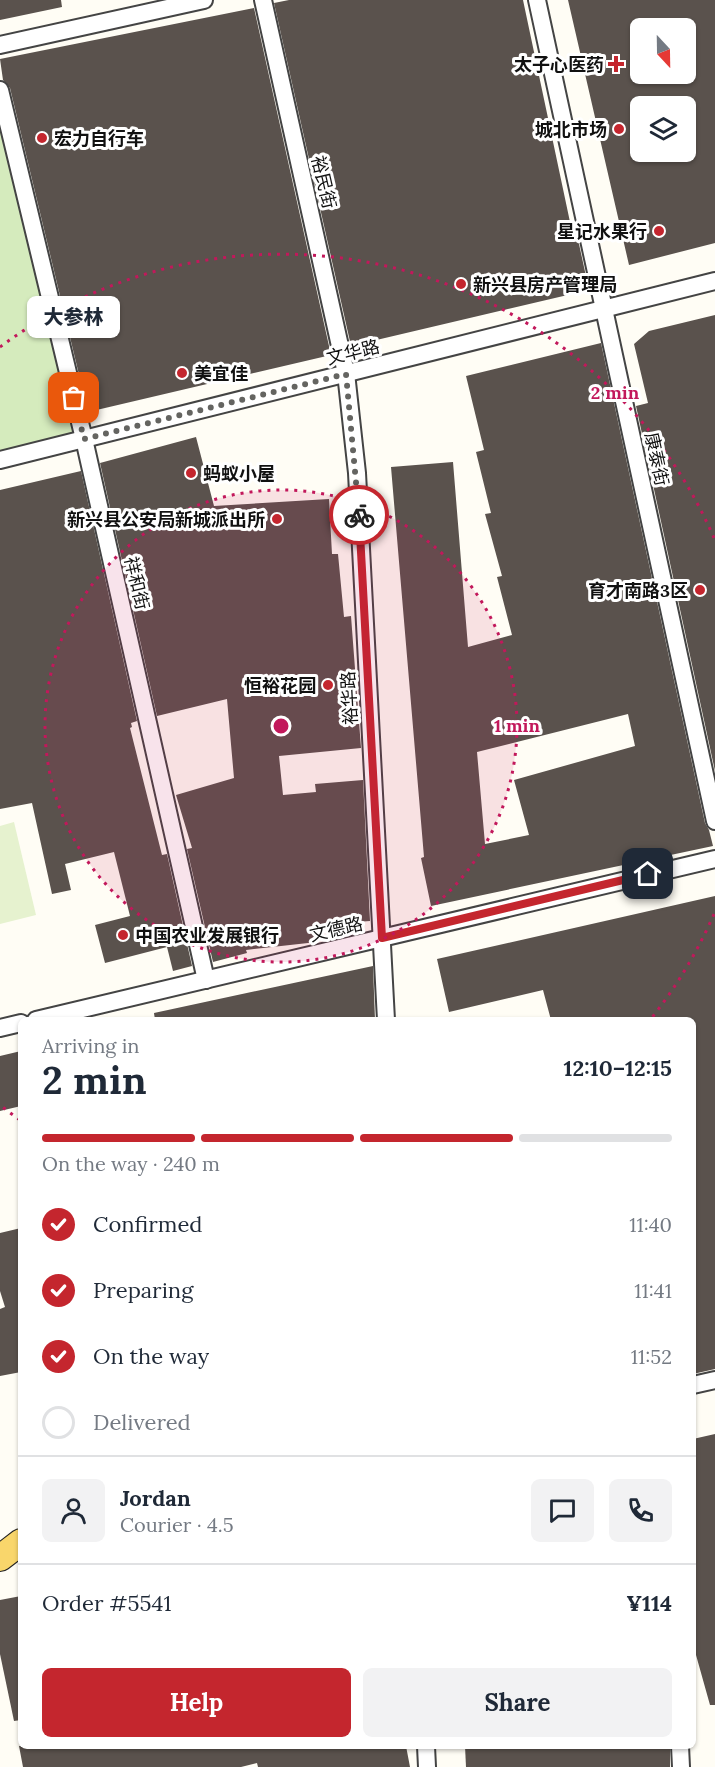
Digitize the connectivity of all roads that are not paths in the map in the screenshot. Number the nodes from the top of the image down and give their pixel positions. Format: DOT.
graph roads {
  1 [pos="204,0"];
  2 [pos="263,0"];
  3 [pos="537,0"];
  4 [pos="0,45"];
  5 [pos="0,90"];
  6 [pos="715,281"];
  7 [pos="604,309"];
  8 [pos="346,374"];
  9 [pos="84,439"];
  10 [pos="0,460"];
  11 [pos="715,821"];
  12 [pos="715,858"];
  13 [pos="382,938"];
  14 [pos="206,980"];
  15 [pos="49,1017"];
  16 [pos="386,1017"];
  17 [pos="18,1024"];
  18 [pos="0,1029"];
  19 [pos="715,1380"];
  20 [pos="696,1384"];
  21 [pos="18,1541"];
  22 [pos="18,1543"];
  23 [pos="0,1544"];
  24 [pos="0,1558"];
  25 [pos="426,1749"];
  26 [pos="680,1749"];
  27 [pos="427,1767"];
  28 [pos="681,1767"];
  1 -- 4 [label="street"];
  2 -- 8 [label="street, 裕民街"];
  3 -- 7 [label="street, 康泰街"];
  5 -- 9 [label="street, 祥和街"];
  6 -- 7 [label="street, 文华路"];
  7 -- 8 [label="street, 文华路"];
  7 -- 11 [label="street, 康泰街"];
  8 -- 9 [label="street, 文华路"];
  8 -- 13 [label="street, 裕华路"];
  9 -- 10 [label="street, 文华路"];
  9 -- 14 [label="street, 祥和街"];
  12 -- 13 [label="street, 文德路"];
  13 -- 14 [label="street, 文德路"];
  13 -- 16 [label="street, 裕华路"];
  14 -- 15 [label="street, 文德路"];
  17 -- 18 [label="street"];
  19 -- 20 [label="street"];
  21 -- 23 [label="street"];
  22 -- 24 [label="main road"];
  25 -- 27 [label="street"];
  26 -- 28 [label="street"];
}
